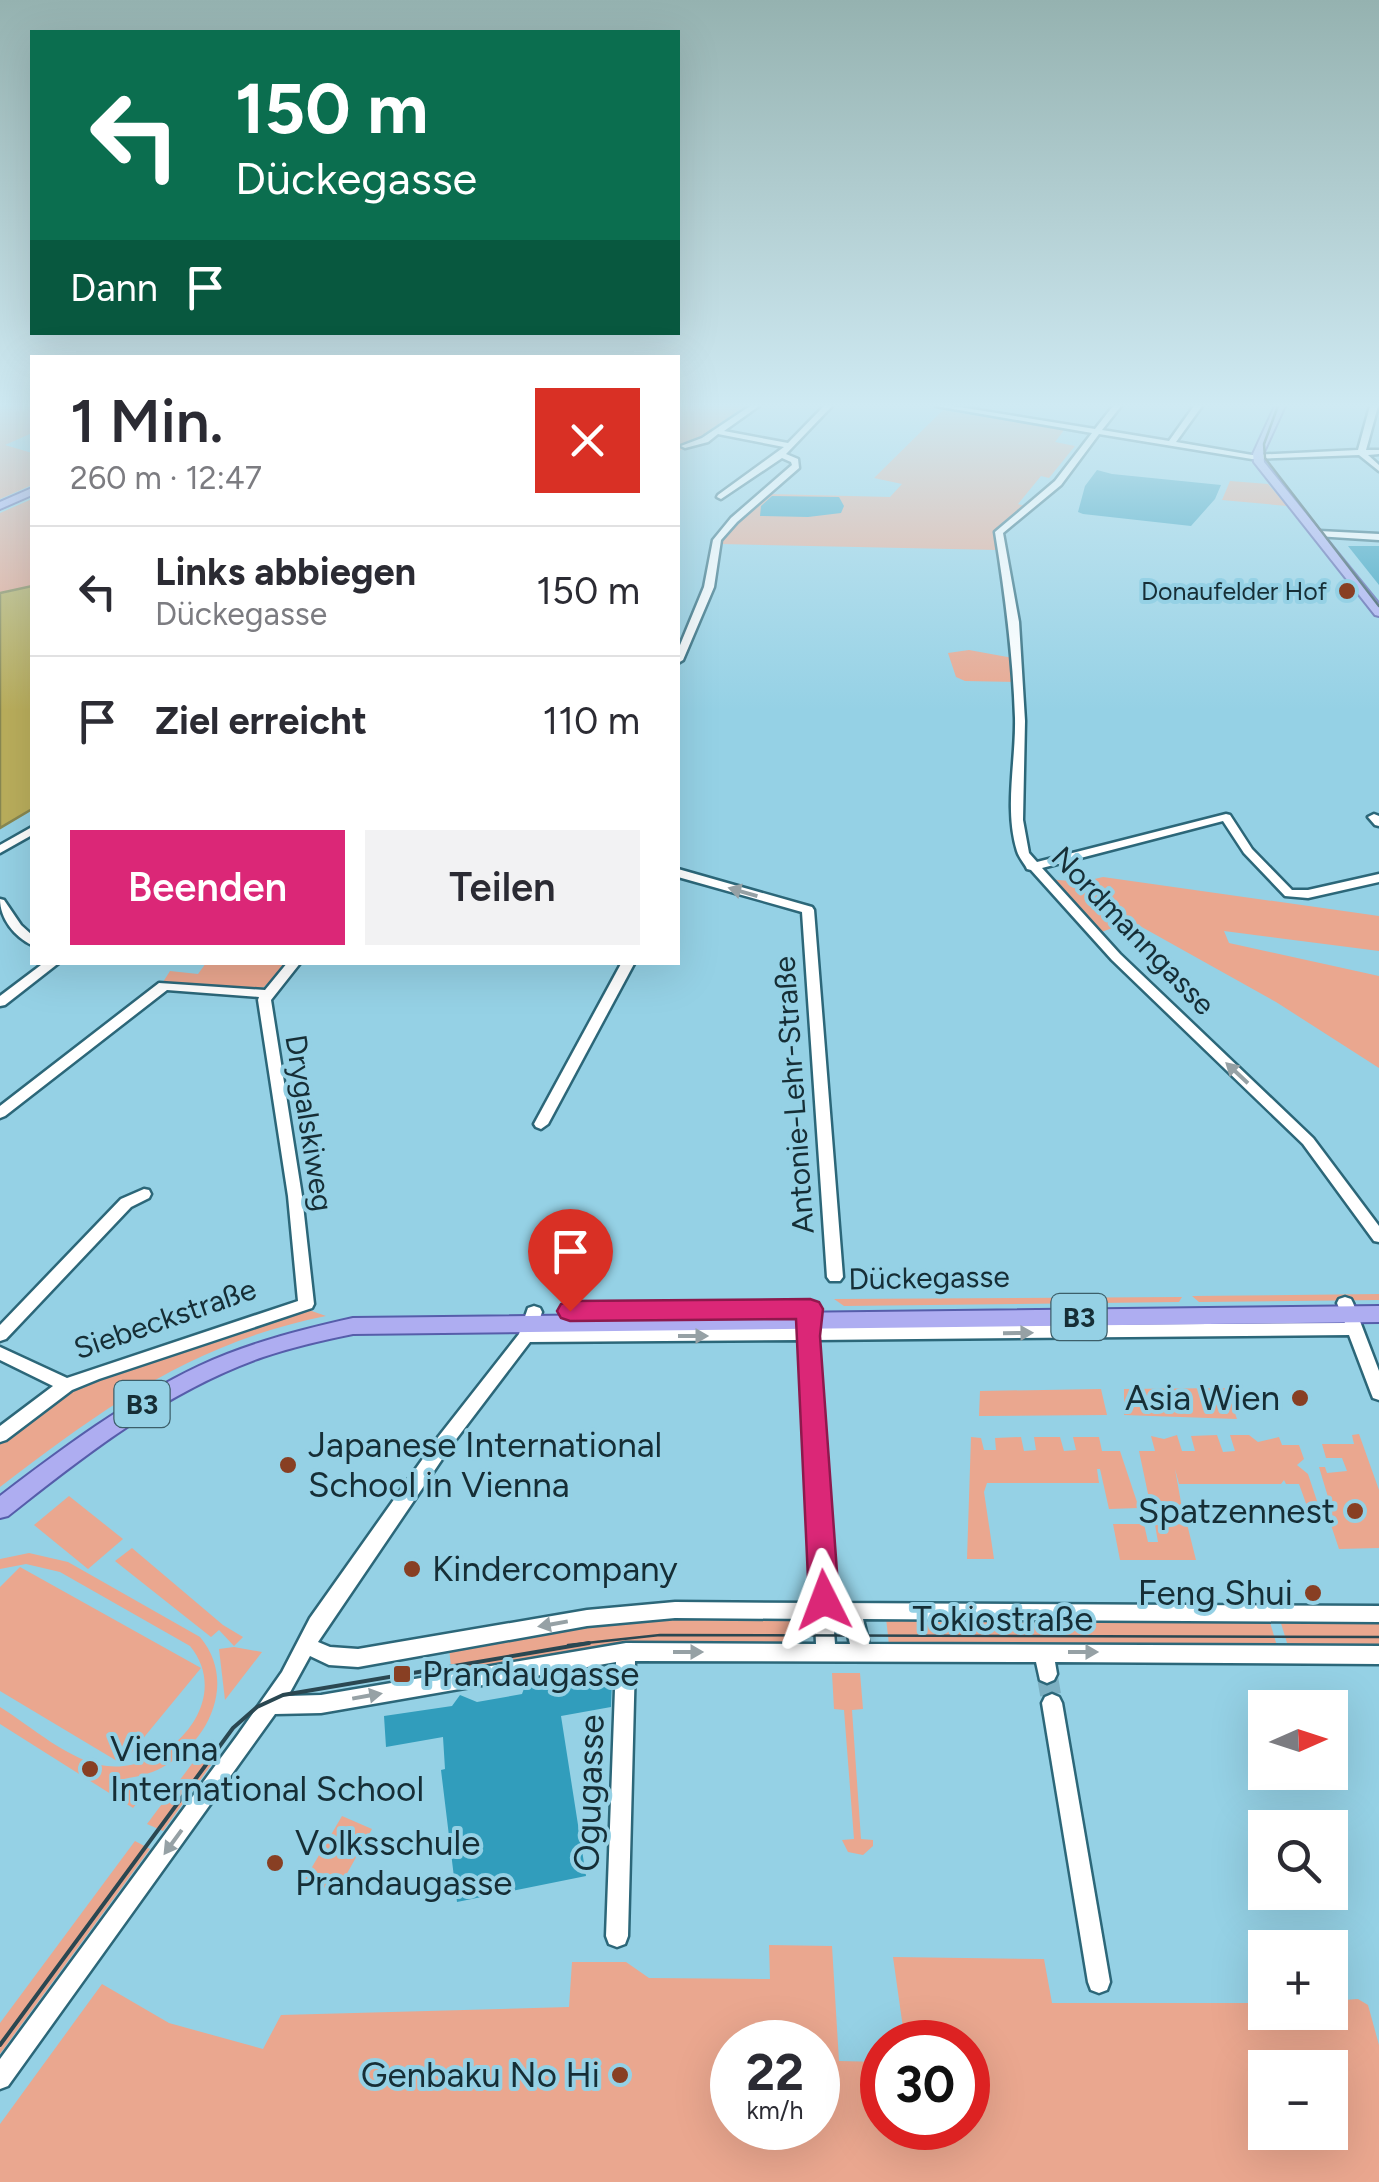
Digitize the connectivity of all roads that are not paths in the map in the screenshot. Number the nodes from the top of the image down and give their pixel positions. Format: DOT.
graph roads {
  1 [pos="748,508"];
  2 [pos="1027,508"];
  3 [pos="1303,508"];
  4 [pos="1323,534"];
  5 [pos="1379,537"];
  6 [pos="1379,600"];
  7 [pos="1379,612"];
  8 [pos="680,655"];
  9 [pos="30,831"];
  10 [pos="0,850"];
  11 [pos="1031,867"];
  12 [pos="680,875"];
  13 [pos="1379,878"];
  14 [pos="0,903"];
  15 [pos="30,939"];
  16 [pos="50,965"];
  17 [pos="292,965"];
  18 [pos="627,965"];
  19 [pos="266,994"];
  20 [pos="0,1002"];
  21 [pos="3,1106"];
  22 [pos="541,1124"];
  23 [pos="144,1194"];
  24 [pos="1379,1236"];
  25 [pos="835,1277"];
  26 [pos="1379,1303"];
  27 [pos="306,1304"];
  28 [pos="1379,1314"];
  29 [pos="1350,1315"];
  30 [pos="809,1321"];
  31 [pos="530,1323"];
  32 [pos="302,1332"];
  33 [pos="0,1335"];
  34 [pos="0,1353"];
  35 [pos="66,1385"];
  36 [pos="1379,1393"];
  37 [pos="0,1435"];
  38 [pos="0,1498"];
  39 [pos="0,1508"];
  40 [pos="825,1610"];
  41 [pos="851,1610"];
  42 [pos="1379,1614"];
  43 [pos="305,1645"];
  44 [pos="826,1651"];
  45 [pos="861,1651"];
  46 [pos="626,1652"];
  47 [pos="1044,1652"];
  48 [pos="1379,1654"];
  49 [pos="1047,1674"];
  50 [pos="1052,1703"];
  51 [pos="270,1706"];
  52 [pos="617,1936"];
  53 [pos="1099,1982"];
  54 [pos="0,2078"];
  1 -- 8 [label="street"];
  2 -- 11 [label="street, Nordmanngasse"];
  3 -- 4 [label="main road"];
  4 -- 5 [label="street"];
  4 -- 6 [label="main road"];
  4 -- 7 [label="main road"];
  9 -- 10 [label="street"];
  11 -- 13 [label="street"];
  24 -- 11 [label="street, Nordmanngasse, one-way"];
  25 -- 12 [label="street, Antonie-Lehr-Straße, one-way"];
  14 -- 15 [label="street"];
  16 -- 20 [label="street"];
  17 -- 19 [label="street, Drygalskiweg"];
  18 -- 22 [label="street"];
  19 -- 21 [label="street"];
  19 -- 27 [label="street, Drygalskiweg"];
  23 -- 33 [label="street"];
  26 -- 29 [label="main road, Dückegasse / B3"];
  27 -- 35 [label="street, Siebeckstraße"];
  28 -- 29 [label="main road, Dückegasse / B3"];
  29 -- 30 [label="main road, Dückegasse / B3"];
  29 -- 36 [label="street"];
  30 -- 31 [label="main road, Dückegasse / B3"];
  30 -- 40 [label="street"];
  31 -- 32 [label="main road, Dückegasse / B3"];
  31 -- 43 [label="street"];
  32 -- 38 [label="main road, Siebeckstraße / B3"];
  32 -- 39 [label="main road, Siebeckstraße / B3"];
  34 -- 35 [label="street"];
  35 -- 37 [label="street, Siebeckstraße"];
  40 -- 41 [label="street, Tokiostraße"];
  40 -- 43 [label="street, Tokiostraße, one-way"];
  40 -- 44 [label="street"];
  41 -- 42 [label="street, Tokiostraße"];
  41 -- 45 [label="street"];
  43 -- 51 [label="street"];
  44 -- 45 [label="street, Tokiostraße"];
  46 -- 44 [label="street, Tokiostraße, one-way"];
  45 -- 47 [label="street, Tokiostraße"];
  51 -- 46 [label="street, Tokiostraße, one-way"];
  46 -- 52 [label="street, Ogugasse"];
  47 -- 48 [label="street, Tokiostraße, one-way"];
  47 -- 49 [label="street"];
  50 -- 53 [label="street"];
  51 -- 54 [label="street, one-way"];
}
